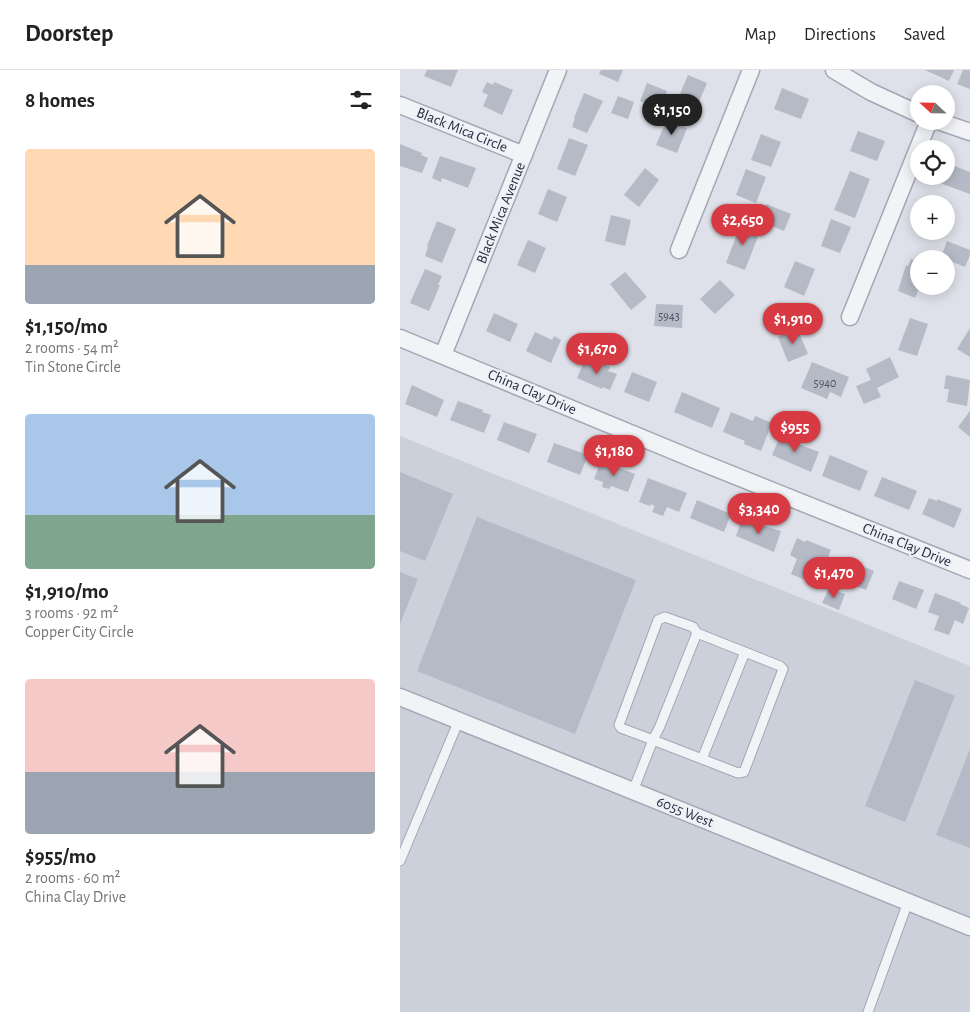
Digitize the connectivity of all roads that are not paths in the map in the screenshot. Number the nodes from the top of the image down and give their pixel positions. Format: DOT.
graph roads {
  1 [pos="558,70"];
  2 [pos="751,70"];
  3 [pos="834,70"];
  4 [pos="400,105"];
  5 [pos="910,110"];
  6 [pos="955,127"];
  7 [pos="925,130"];
  8 [pos="970,132"];
  9 [pos="524,155"];
  10 [pos="680,250"];
  11 [pos="850,317"];
  12 [pos="400,338"];
  13 [pos="443,355"];
  14 [pos="970,570"];
  15 [pos="697,633"];
  16 [pos="745,652"];
  17 [pos="400,697"];
  18 [pos="459,720"];
  19 [pos="653,740"];
  20 [pos="702,759"];
  21 [pos="633,791"];
  22 [pos="400,861"];
  23 [pos="908,902"];
  24 [pos="970,927"];
  25 [pos="868,1012"];
  1 -- 9 [label="street, Black Mica Avenue"];
  2 -- 10 [label="street"];
  3 -- 5 [label="street"];
  4 -- 9 [label="street, Black Mica Circle"];
  6 -- 8 [label="street"];
  7 -- 11 [label="street"];
  9 -- 13 [label="street, Black Mica Avenue"];
  12 -- 13 [label="street, China Clay Drive"];
  13 -- 14 [label="street, China Clay Drive"];
  15 -- 16 [label="lane"];
  15 -- 19 [label="lane"];
  15 -- 19 [label="lane"];
  16 -- 20 [label="lane"];
  16 -- 20 [label="lane"];
  17 -- 18 [label="street, 6055 West"];
  18 -- 21 [label="street, 6055 West"];
  18 -- 22 [label="lane"];
  19 -- 20 [label="lane"];
  19 -- 21 [label="lane"];
  21 -- 23 [label="street, 6055 West"];
  23 -- 24 [label="street, 6055 West"];
  23 -- 25 [label="lane"];
}
